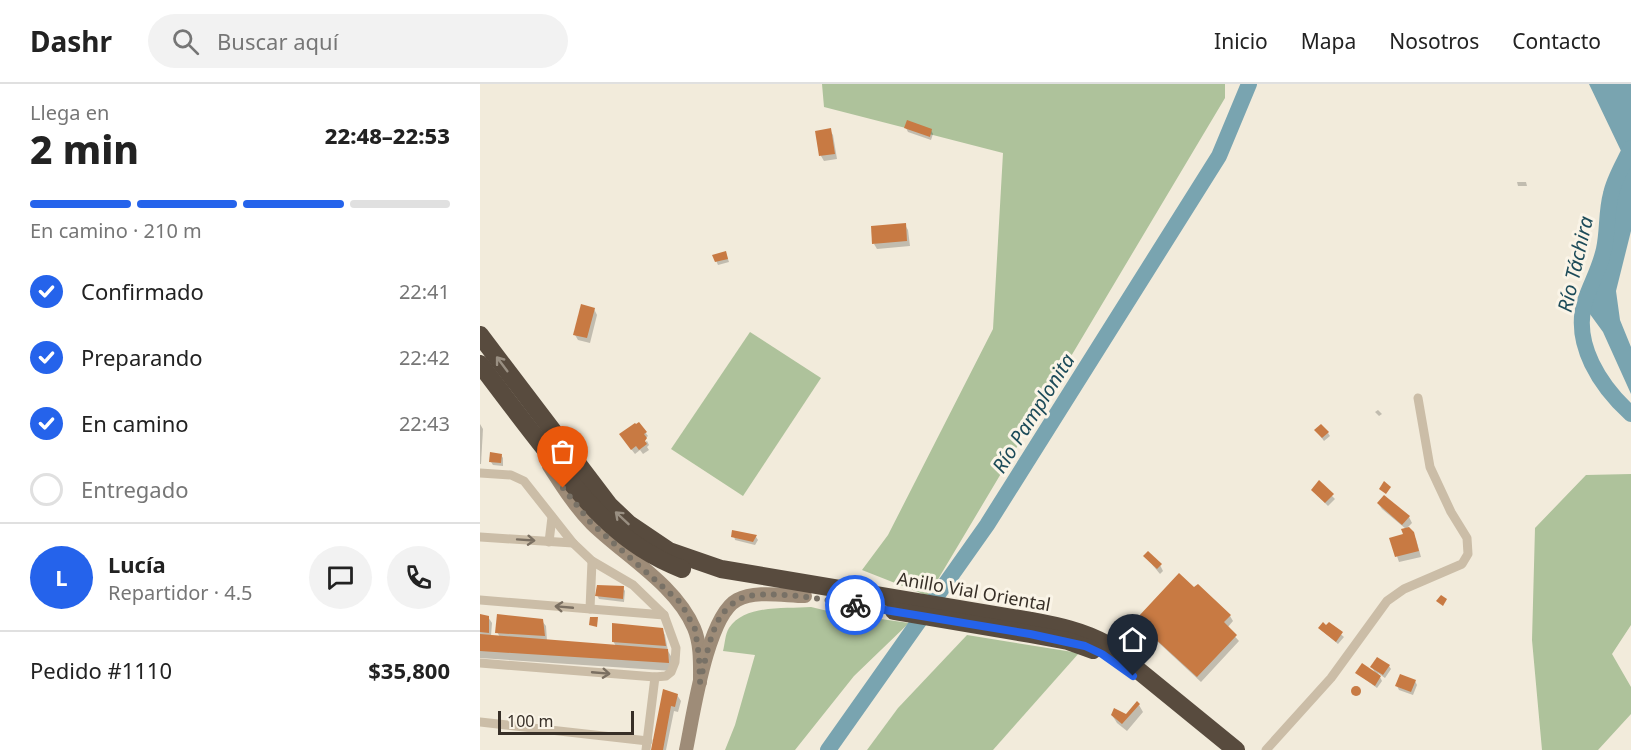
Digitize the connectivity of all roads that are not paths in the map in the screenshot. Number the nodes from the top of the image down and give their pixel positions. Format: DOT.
graph roads {
  1 [pos="480,335"];
  2 [pos="480,364"];
  3 [pos="1418,398"];
  4 [pos="507,401"];
  5 [pos="480,473"];
  6 [pos="552,517"];
  7 [pos="480,537"];
  8 [pos="549,542"];
  9 [pos="573,543"];
  10 [pos="592,561"];
  11 [pos="809,593"];
  12 [pos="480,600"];
  13 [pos="590,609"];
  14 [pos="664,615"];
  15 [pos="1030,627"];
  16 [pos="480,663"];
  17 [pos="655,677"];
  18 [pos="700,682"];
  19 [pos="480,722"];
  20 [pos="647,745"];
  21 [pos="686,750"];
  22 [pos="1217,750"];
  23 [pos="1236,750"];
  24 [pos="1266,750"];
  11 -- 1 [label="highway, Anillo Vial Oriental, one-way"];
  2 -- 4 [label="highway, Anillo Vial Oriental"];
  3 -- 24 [label="street"];
  4 -- 11 [label="highway, Anillo Vial Oriental"];
  4 -- 18 [label="main road"];
  5 -- 6 [label="street"];
  6 -- 8 [label="street"];
  6 -- 9 [label="street"];
  7 -- 8 [label="street, one-way"];
  8 -- 9 [label="street"];
  9 -- 10 [label="street"];
  10 -- 13 [label="street"];
  10 -- 14 [label="street"];
  11 -- 15 [label="highway, Anillo Vial Oriental"];
  11 -- 18 [label="main road"];
  13 -- 12 [label="street, one-way"];
  13 -- 14 [label="street"];
  14 -- 17 [label="street"];
  15 -- 22 [label="highway, Anillo Vial Oriental"];
  15 -- 23 [label="highway, Anillo Vial Oriental"];
  16 -- 17 [label="street, one-way"];
  17 -- 20 [label="street"];
  18 -- 21 [label="main road"];
  19 -- 20 [label="street"];
}
